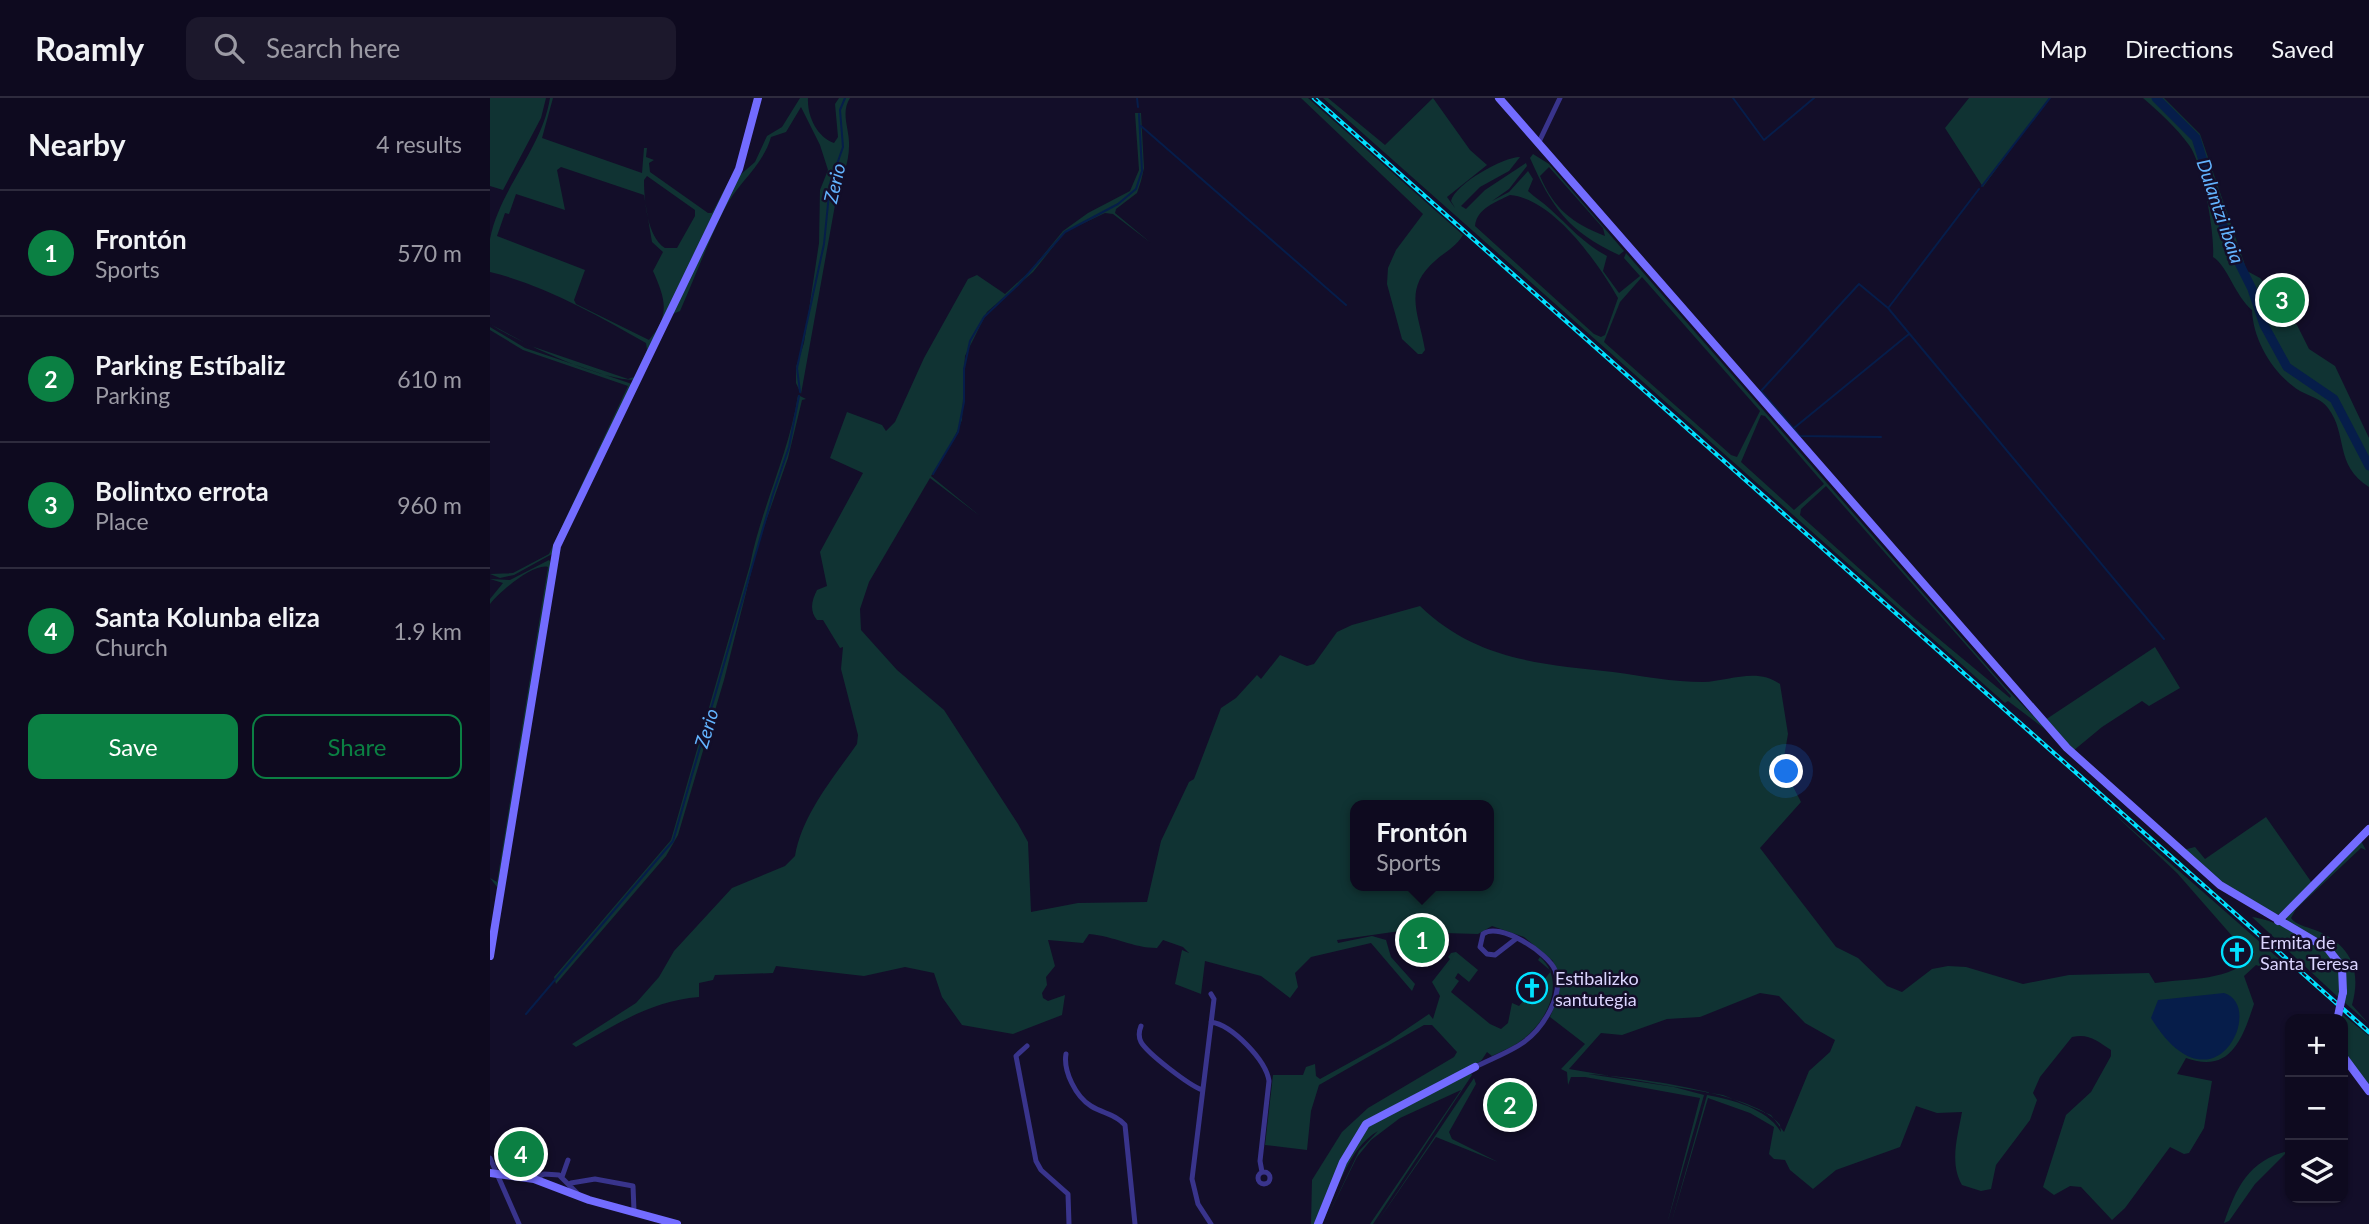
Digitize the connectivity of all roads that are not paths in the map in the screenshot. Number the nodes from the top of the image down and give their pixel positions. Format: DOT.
graph roads {
  1 [pos="758,98"];
  2 [pos="1499,98"];
  3 [pos="1560,98"];
  4 [pos="1538,144"];
  5 [pos="2369,829"];
  6 [pos="2278,921"];
  7 [pos="1517,938"];
  8 [pos="490,956"];
  9 [pos="1211,993"];
  10 [pos="2338,1014"];
  11 [pos="1211,1022"];
  12 [pos="1141,1026"];
  13 [pos="1027,1046"];
  14 [pos="1066,1054"];
  15 [pos="2348,1063"];
  16 [pos="1475,1067"];
  17 [pos="1202,1090"];
  18 [pos="2369,1091"];
  19 [pos="490,1158"];
  20 [pos="568,1160"];
  21 [pos="1262,1172"];
  22 [pos="493,1174"];
  23 [pos="562,1177"];
  24 [pos="534,1179"];
  25 [pos="570,1183"];
  26 [pos="580,1197"];
  27 [pos="634,1211"];
  28 [pos="519,1224"];
  29 [pos="677,1224"];
  30 [pos="1069,1224"];
  31 [pos="1135,1224"];
  32 [pos="1211,1224"];
  33 [pos="1318,1224"];
  1 -- 8 [label="street"];
  2 -- 4 [label="street"];
  3 -- 4 [label="street"];
  4 -- 6 [label="street"];
  5 -- 6 [label="street"];
  6 -- 10 [label="street, bridge"];
  7 -- 7 [label="street"];
  7 -- 16 [label="street"];
  9 -- 11 [label="street"];
  11 -- 17 [label="street"];
  11 -- 21 [label="street"];
  12 -- 17 [label="street"];
  13 -- 30 [label="street"];
  14 -- 31 [label="street"];
  15 -- 18 [label="street"];
  16 -- 33 [label="street"];
  17 -- 32 [label="street"];
  19 -- 22 [label="street"];
  20 -- 23 [label="street"];
  22 -- 24 [label="street"];
  22 -- 28 [label="street"];
  23 -- 24 [label="street"];
  23 -- 25 [label="street"];
  24 -- 26 [label="street"];
  25 -- 26 [label="street"];
  25 -- 27 [label="street"];
  26 -- 27 [label="street"];
  27 -- 29 [label="street"];
}
